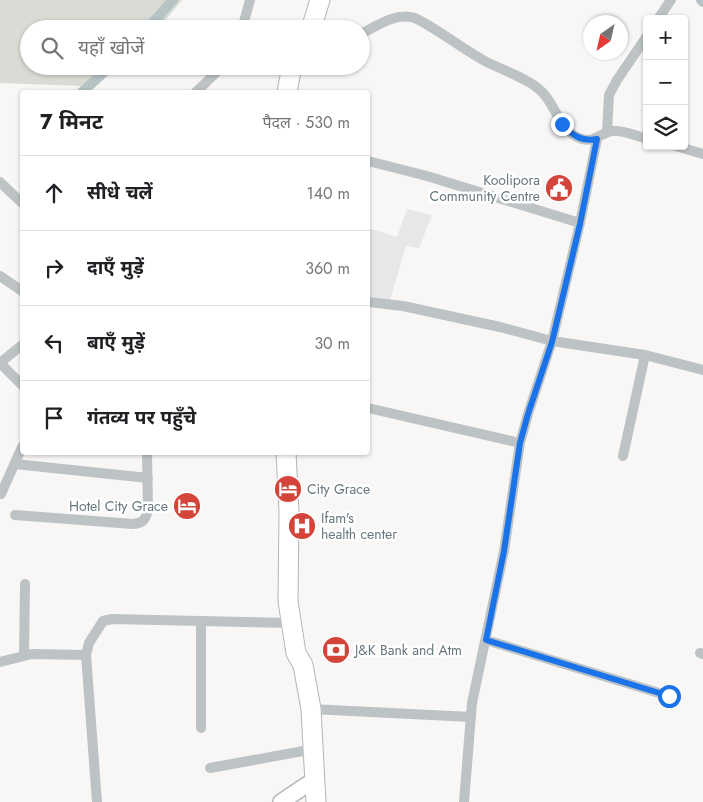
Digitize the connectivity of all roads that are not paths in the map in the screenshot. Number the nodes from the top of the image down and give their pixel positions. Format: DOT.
graph roads {
  1 [pos="250,0"];
  2 [pos="309,0"];
  3 [pos="320,0"];
  4 [pos="671,0"];
  5 [pos="661,15"];
  6 [pos="244,20"];
  7 [pos="303,20"];
  8 [pos="314,20"];
  9 [pos="370,30"];
  10 [pos="643,42"];
  11 [pos="214,75"];
  12 [pos="290,75"];
  13 [pos="300,75"];
  14 [pos="198,90"];
  15 [pos="287,90"];
  16 [pos="297,90"];
  17 [pos="606,132"];
  18 [pos="643,138"];
  19 [pos="597,139"];
  20 [pos="688,150"];
  21 [pos="703,154"];
  22 [pos="370,162"];
  23 [pos="0,182"];
  24 [pos="20,201"];
  25 [pos="580,224"];
  26 [pos="0,276"];
  27 [pos="20,290"];
  28 [pos="370,302"];
  29 [pos="552,342"];
  30 [pos="20,347"];
  31 [pos="645,355"];
  32 [pos="0,363"];
  33 [pos="703,370"];
  34 [pos="20,383"];
  35 [pos="370,408"];
  36 [pos="520,443"];
  37 [pos="20,452"];
  38 [pos="147,455"];
  39 [pos="286,455"];
  40 [pos="295,455"];
  41 [pos="623,456"];
  42 [pos="15,464"];
  43 [pos="148,478"];
  44 [pos="1,494"];
  45 [pos="15,515"];
  46 [pos="25,584"];
  47 [pos="201,621"];
  48 [pos="291,623"];
  49 [pos="486,640"];
  50 [pos="24,655"];
  51 [pos="86,655"];
  52 [pos="0,662"];
  53 [pos="304,665"];
  54 [pos="669,696"];
  55 [pos="311,709"];
  56 [pos="471,717"];
  57 [pos="201,728"];
  58 [pos="314,749"];
  59 [pos="210,768"];
  60 [pos="314,780"];
  61 [pos="97,802"];
  62 [pos="281,802"];
  63 [pos="316,802"];
  64 [pos="464,802"];
  1 -- 6 [label="street"];
  2 -- 7 [label="highway"];
  3 -- 8 [label="highway"];
  4 -- 5 [label="street"];
  9 -- 19 [label="street"];
  10 -- 17 [label="street"];
  11 -- 14 [label="street"];
  12 -- 15 [label="highway"];
  13 -- 16 [label="highway"];
  17 -- 18 [label="street"];
  17 -- 19 [label="street"];
  19 -- 25 [label="street"];
  20 -- 21 [label="street"];
  22 -- 25 [label="street"];
  23 -- 24 [label="street"];
  25 -- 29 [label="street"];
  26 -- 27 [label="street"];
  28 -- 29 [label="street"];
  29 -- 31 [label="street"];
  29 -- 36 [label="street"];
  30 -- 32 [label="street"];
  31 -- 33 [label="street"];
  31 -- 41 [label="street"];
  32 -- 34 [label="street"];
  35 -- 36 [label="street"];
  36 -- 49 [label="street"];
  37 -- 42 [label="street"];
  38 -- 43 [label="street"];
  39 -- 48 [label="highway"];
  40 -- 53 [label="highway"];
  42 -- 43 [label="street"];
  42 -- 44 [label="street"];
  43 -- 45 [label="street"];
  46 -- 50 [label="street"];
  47 -- 48 [label="street"];
  47 -- 51 [label="street"];
  47 -- 57 [label="street"];
  48 -- 53 [label="highway"];
  49 -- 54 [label="street"];
  49 -- 56 [label="street"];
  50 -- 51 [label="street"];
  50 -- 52 [label="street"];
  51 -- 61 [label="street"];
  53 -- 55 [label="highway"];
  55 -- 56 [label="street"];
  55 -- 58 [label="highway"];
  56 -- 64 [label="street"];
  58 -- 59 [label="street"];
  58 -- 60 [label="highway"];
  60 -- 62 [label="main road"];
  60 -- 63 [label="highway"];
}
